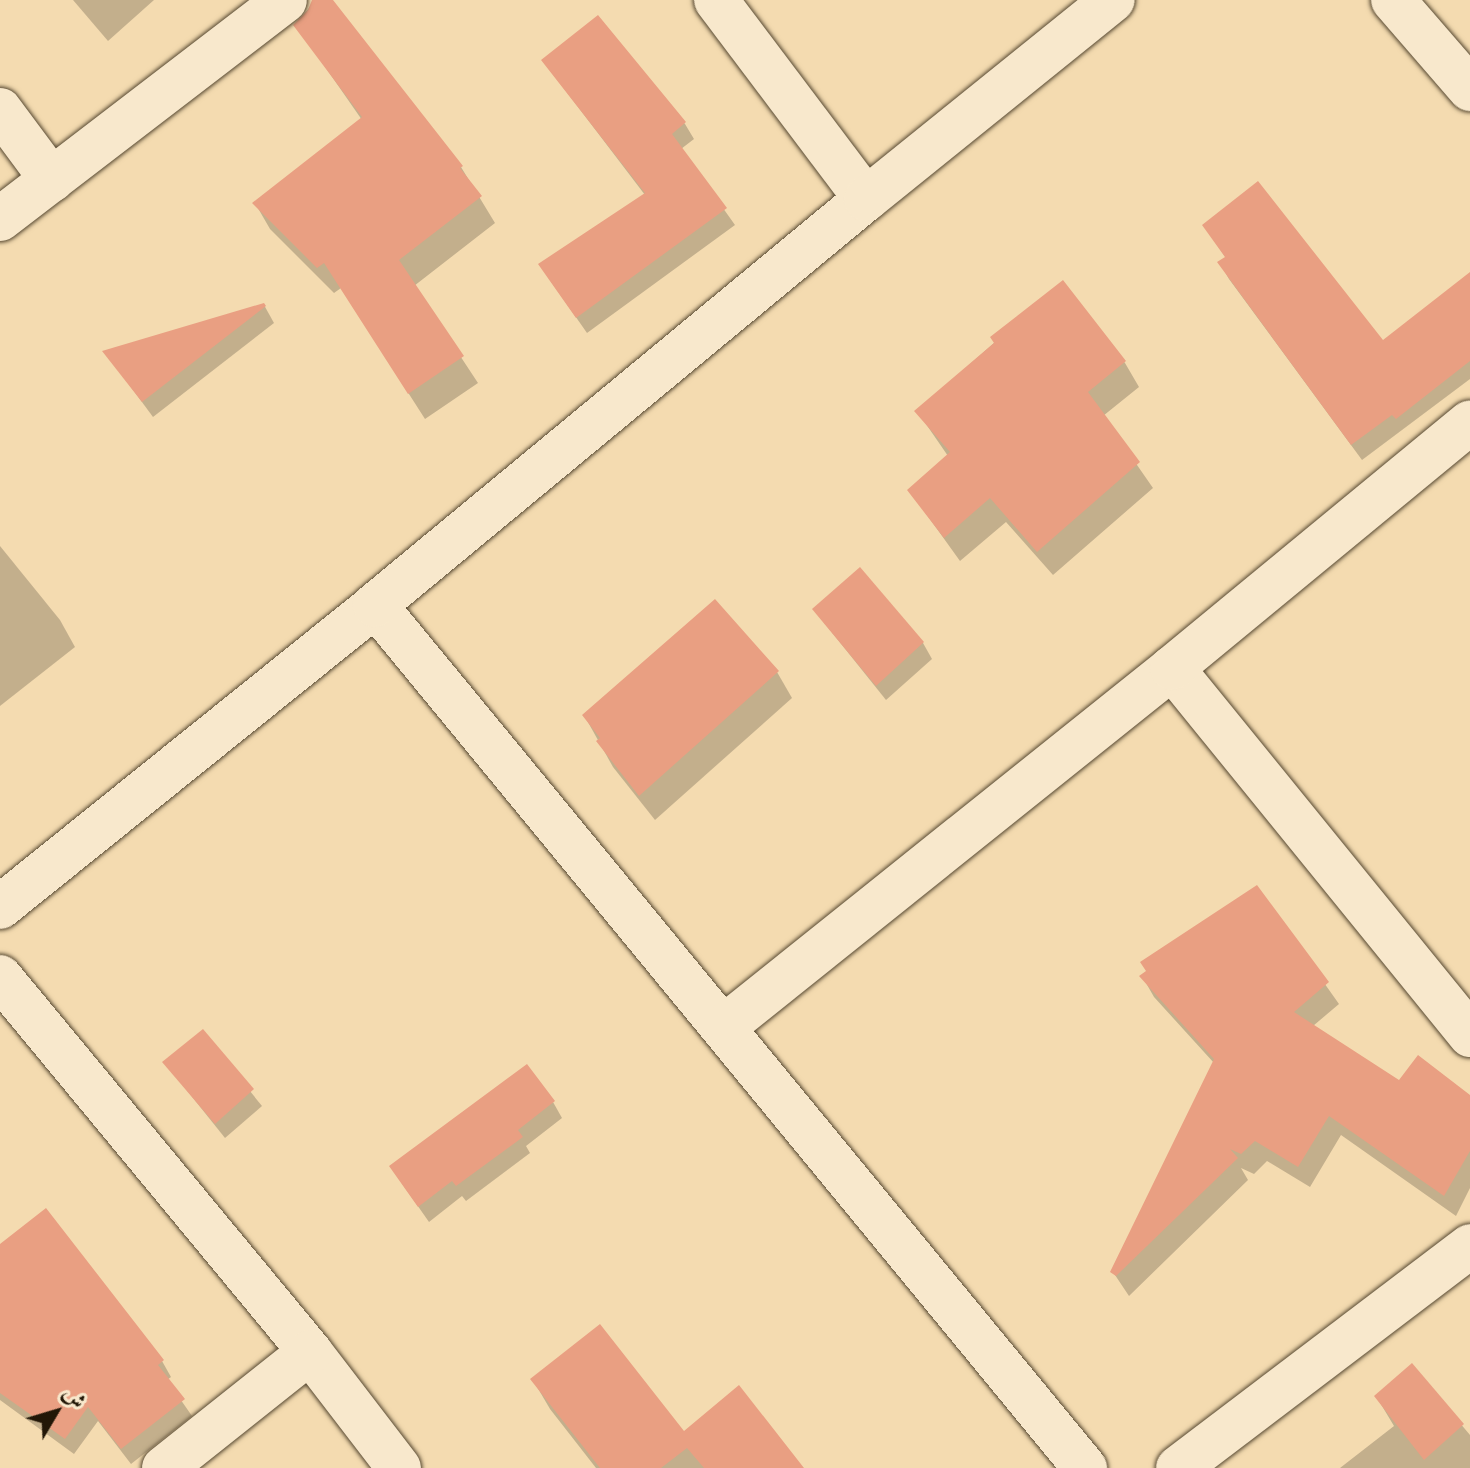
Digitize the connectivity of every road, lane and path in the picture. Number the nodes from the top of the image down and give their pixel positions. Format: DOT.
graph roads {
  1 [pos="285,0"];
  2 [pos="716,0"];
  3 [pos="1113,0"];
  4 [pos="1393,0"];
  5 [pos="1470,89"];
  6 [pos="0,110"];
  7 [pos="52,180"];
  8 [pos="866,199"];
  9 [pos="0,219"];
  10 [pos="1470,422"];
  11 [pos="375,605"];
  12 [pos="1172,668"];
  13 [pos="0,907"];
  14 [pos="0,977"];
  15 [pos="725,1026"];
  16 [pos="1470,1035"];
  17 [pos="1470,1246"];
  18 [pos="310,1352"];
  19 [pos="164,1468"];
  20 [pos="399,1468"];
  21 [pos="1085,1468"];
  22 [pos="1178,1468"];
  1 -- 7 [label="street"];
  2 -- 8 [label="street"];
  3 -- 8 [label="street"];
  4 -- 5 [label="street"];
  6 -- 7 [label="street"];
  7 -- 9 [label="street"];
  8 -- 11 [label="street"];
  10 -- 12 [label="street"];
  11 -- 13 [label="street"];
  11 -- 15 [label="street"];
  12 -- 15 [label="street"];
  12 -- 16 [label="street"];
  14 -- 18 [label="street"];
  15 -- 21 [label="street"];
  17 -- 22 [label="street"];
  18 -- 19 [label="street"];
  18 -- 20 [label="street"];
}
